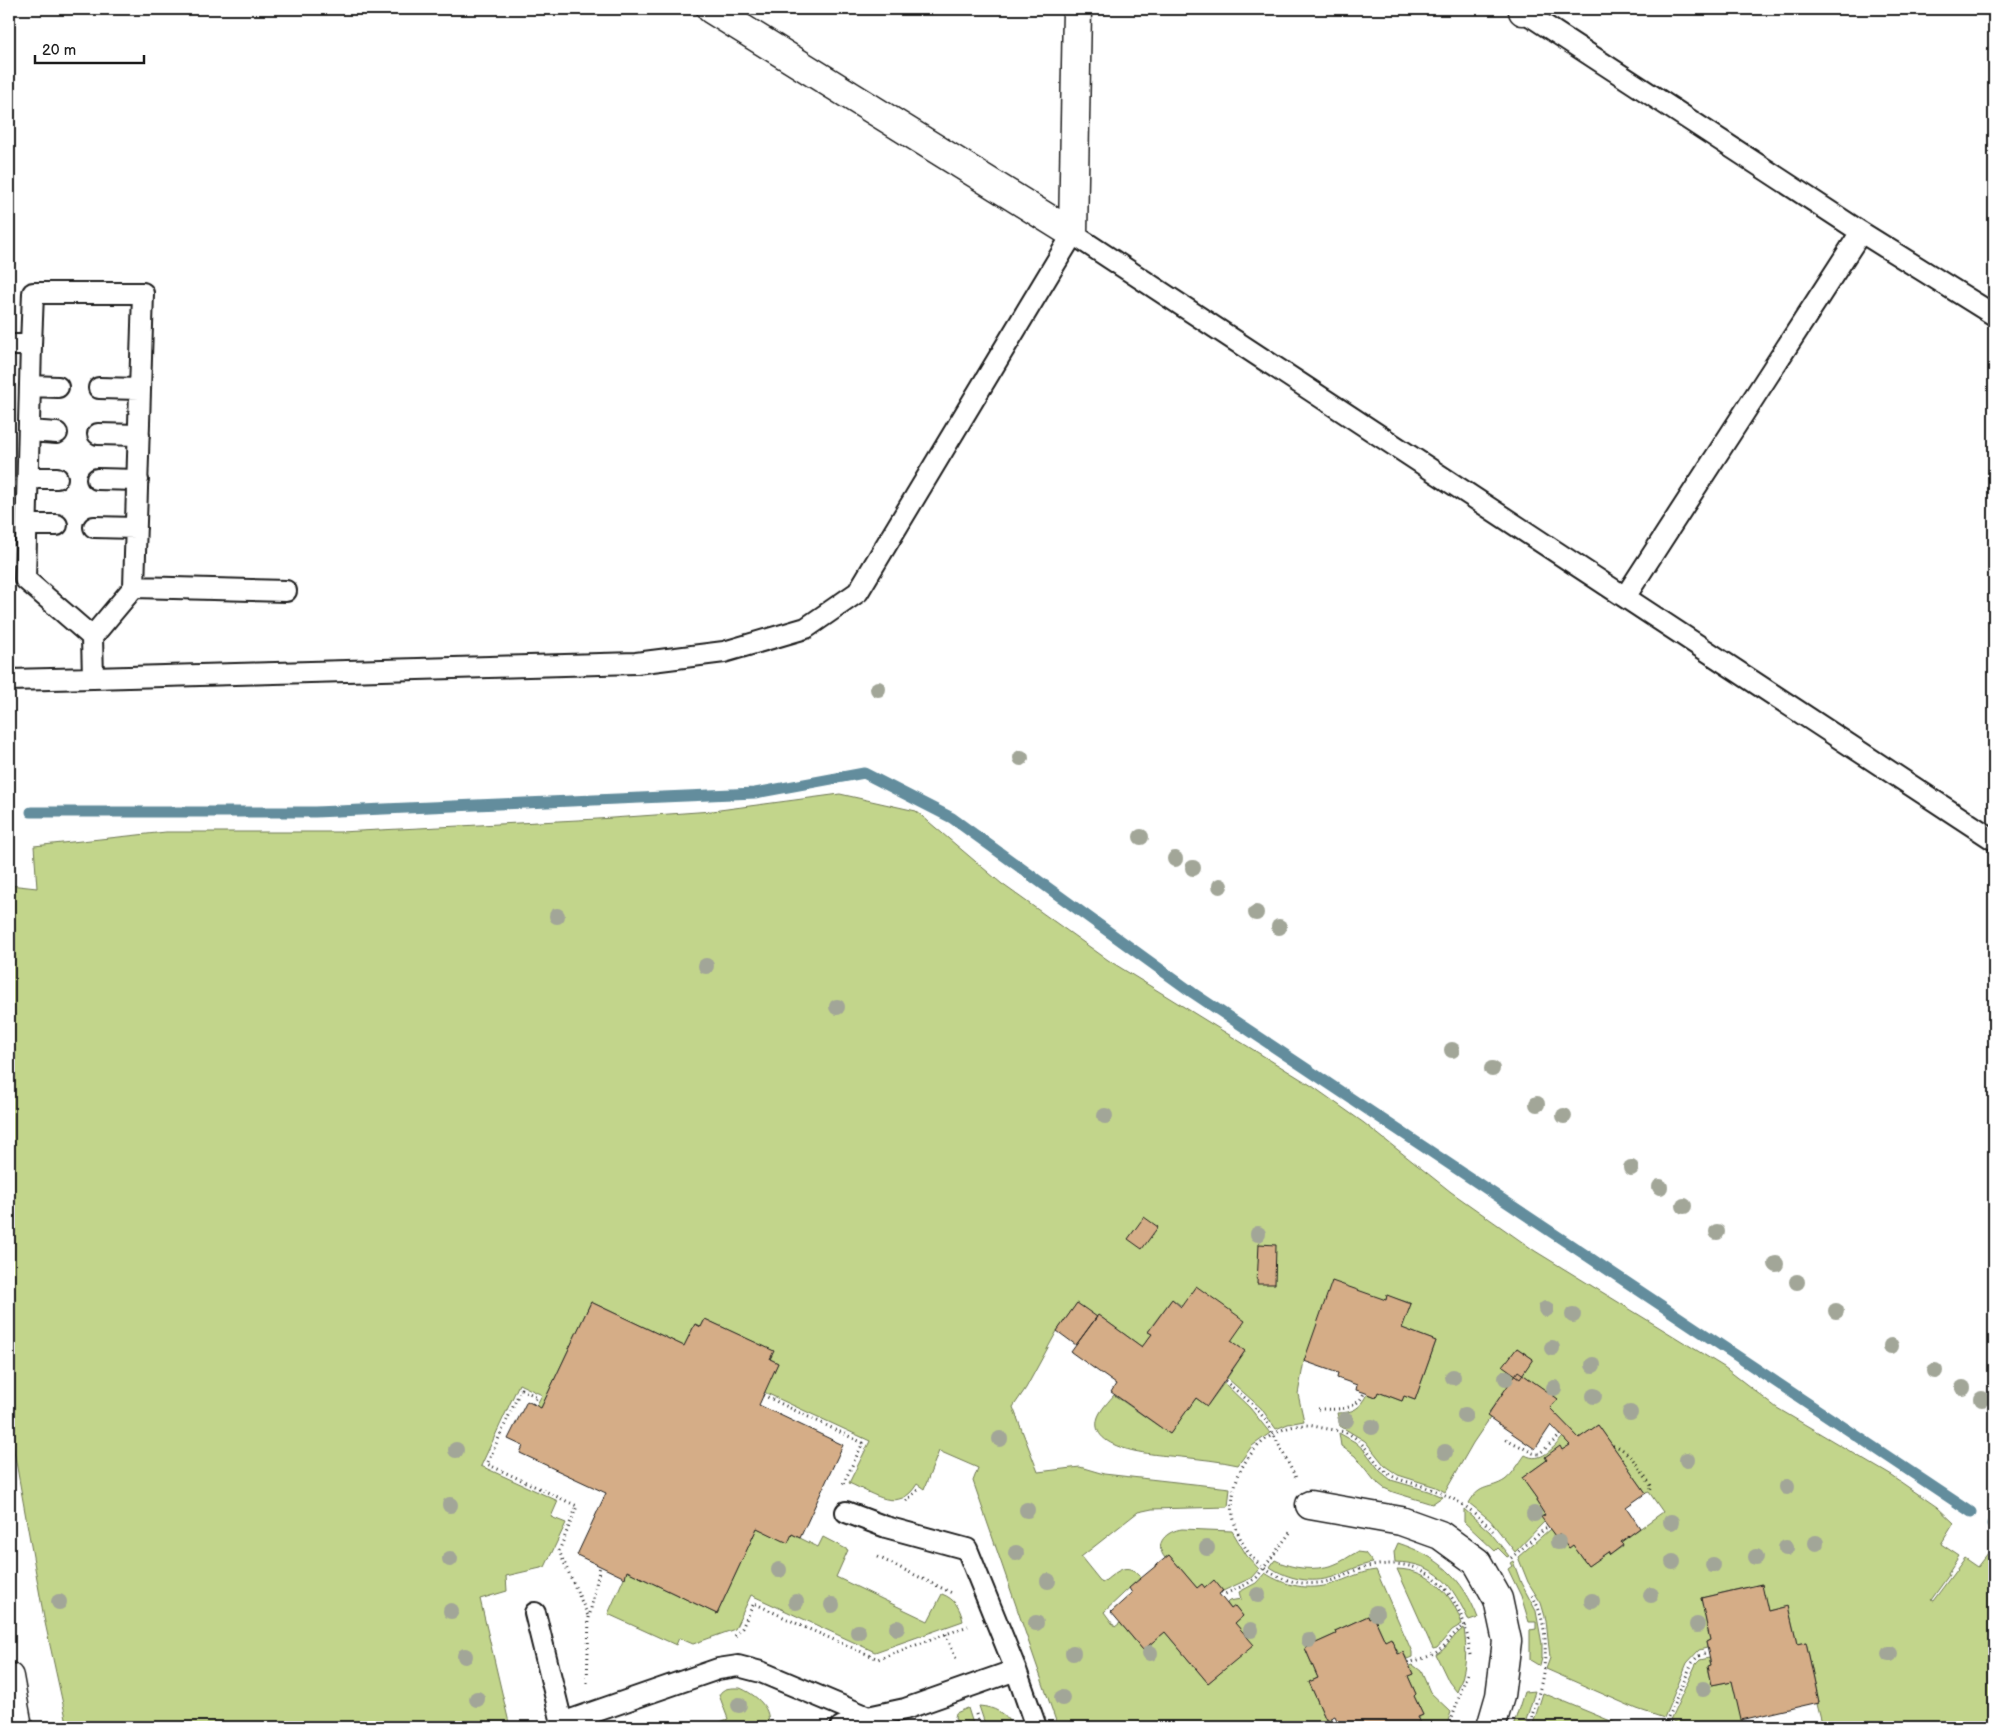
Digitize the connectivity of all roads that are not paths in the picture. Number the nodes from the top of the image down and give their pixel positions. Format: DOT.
graph roads {
  1 [pos="711,9"];
  2 [pos="1077,9"];
  3 [pos="1523,10"];
  4 [pos="1861,232"];
  5 [pos="1073,234"];
  6 [pos="1994,315"];
  7 [pos="9,345"];
  8 [pos="31,345"];
  9 [pos="30,386"];
  10 [pos="58,387"];
  11 [pos="99,388"];
  12 [pos="140,389"];
  13 [pos="29,431"];
  14 [pos="57,433"];
  15 [pos="98,434"];
  16 [pos="138,435"];
  17 [pos="28,478"];
  18 [pos="57,478"];
  19 [pos="97,479"];
  20 [pos="138,480"];
  21 [pos="27,526"];
  22 [pos="57,526"];
  23 [pos="94,527"];
  24 [pos="136,528"];
  25 [pos="134,587"];
  26 [pos="286,590"];
  27 [pos="1625,597"];
  28 [pos="92,637"];
  29 [pos="94,678"];
  30 [pos="9,680"];
  31 [pos="1994,840"];
  32 [pos="1310,1505"];
  33 [pos="846,1512"];
  34 [pos="535,1613"];
  35 [pos="1016,1670"];
  36 [pos="9,1677"];
  37 [pos="868,1717"];
  38 [pos="563,1725"];
  39 [pos="18,1727"];
  40 [pos="842,1727"];
  41 [pos="1036,1727"];
  42 [pos="1490,1727"];
  1 -- 5 [label="street"];
  2 -- 5 [label="street"];
  3 -- 4 [label="lane"];
  4 -- 6 [label="lane"];
  4 -- 27 [label="lane"];
  5 -- 27 [label="lane"];
  5 -- 29 [label="lane"];
  7 -- 8 [label="lane"];
  8 -- 9 [label="lane"];
  8 -- 12 [label="lane"];
  9 -- 10 [label="lane"];
  9 -- 13 [label="lane"];
  11 -- 12 [label="lane"];
  12 -- 16 [label="lane"];
  13 -- 14 [label="lane"];
  13 -- 17 [label="lane"];
  15 -- 16 [label="lane"];
  16 -- 20 [label="lane"];
  17 -- 18 [label="lane"];
  17 -- 21 [label="lane"];
  19 -- 20 [label="lane"];
  20 -- 24 [label="lane"];
  21 -- 22 [label="lane"];
  21 -- 28 [label="lane"];
  23 -- 24 [label="lane"];
  24 -- 25 [label="lane"];
  25 -- 26 [label="lane"];
  25 -- 28 [label="lane"];
  27 -- 31 [label="lane"];
  28 -- 29 [label="lane"];
  29 -- 30 [label="lane"];
  32 -- 42 [label="street"];
  33 -- 35 [label="lane"];
  34 -- 38 [label="lane"];
  35 -- 37 [label="lane"];
  35 -- 41 [label="lane"];
  36 -- 39 [label="street"];
  37 -- 38 [label="lane"];
  37 -- 40 [label="lane"];
}
